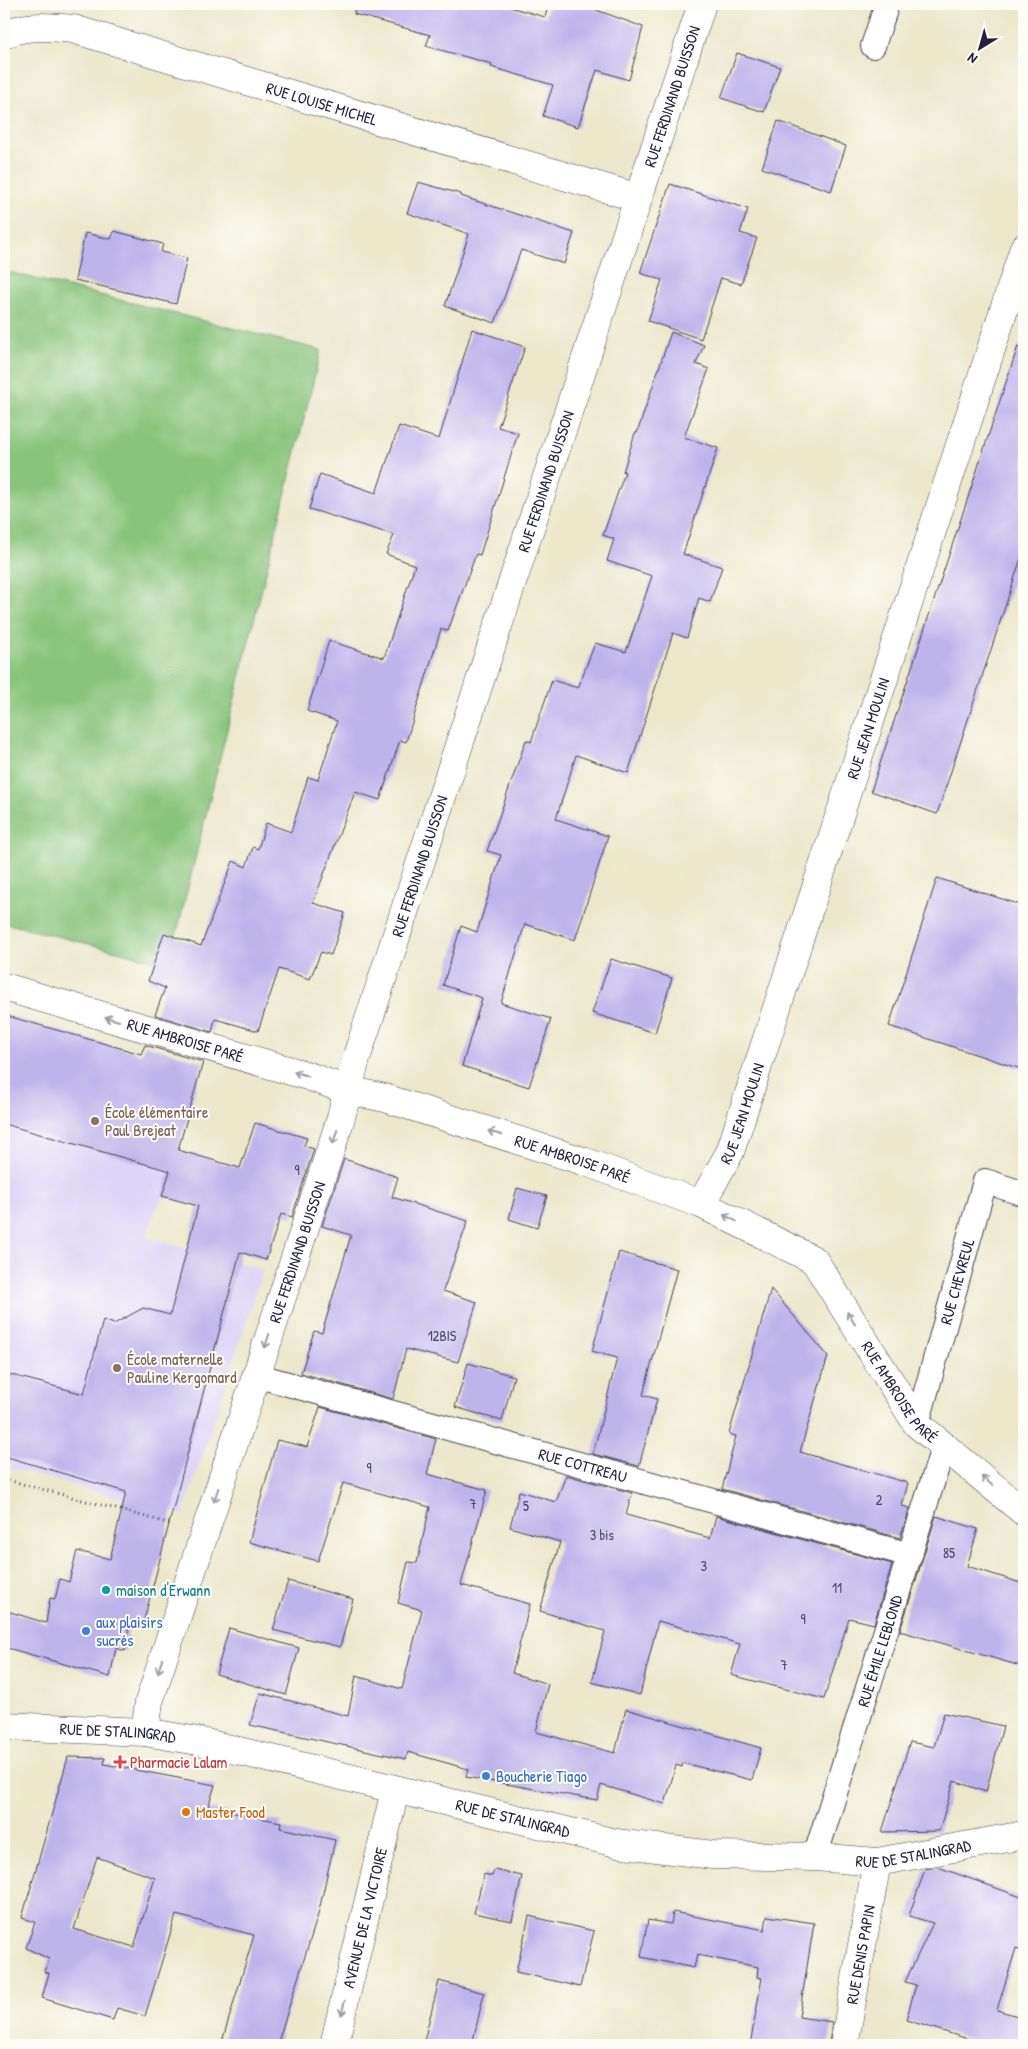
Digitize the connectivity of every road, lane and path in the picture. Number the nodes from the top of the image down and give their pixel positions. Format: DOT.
graph roads {
  1 [pos="702,4"];
  2 [pos="887,4"];
  3 [pos="4,35"];
  4 [pos="873,46"];
  5 [pos="638,198"];
  6 [pos="1024,248"];
  7 [pos="4,988"];
  8 [pos="347,1090"];
  9 [pos="1024,1194"];
  10 [pos="701,1204"];
  11 [pos="255,1376"];
  12 [pos="917,1424"];
  13 [pos="944,1445"];
  14 [pos="4,1479"];
  15 [pos="1024,1512"];
  16 [pos="204,1532"];
  17 [pos="910,1555"];
  18 [pos="4,1726"];
  19 [pos="145,1732"];
  20 [pos="395,1791"];
  21 [pos="1024,1835"];
  22 [pos="815,1857"];
  23 [pos="876,1862"];
  24 [pos="334,2045"];
  25 [pos="844,2045"];
  1 -- 5 [label="street, RUE FERDINAND BUISSON"];
  2 -- 4 [label="lane"];
  3 -- 5 [label="street, RUE LOUISE MICHEL"];
  5 -- 8 [label="street, RUE FERDINAND BUISSON"];
  6 -- 10 [label="street, RUE JEAN MOULIN"];
  8 -- 7 [label="street, RUE AMBROISE PARÉ, one-way"];
  10 -- 8 [label="street, RUE AMBROISE PARÉ, one-way"];
  8 -- 11 [label="street, RUE FERDINAND BUISSON, one-way"];
  9 -- 12 [label="lane, RUE CHEVREUL"];
  12 -- 10 [label="street, RUE AMBROISE PARÉ, one-way"];
  11 -- 16 [label="street, RUE FERDINAND BUISSON, one-way"];
  11 -- 17 [label="lane, RUE COTTREAU"];
  12 -- 13 [label="street, RUE AMBROISE PARÉ"];
  15 -- 13 [label="street, RUE AMBROISE PARÉ, one-way"];
  13 -- 17 [label="lane, RUE ÉMILE LEBLOND"];
  14 -- 16 [label="path"];
  16 -- 19 [label="street, RUE FERDINAND BUISSON, one-way"];
  17 -- 22 [label="lane, RUE ÉMILE LEBLOND"];
  18 -- 19 [label="street, RUE DE STALINGRAD"];
  19 -- 20 [label="street, RUE DE STALINGRAD"];
  20 -- 22 [label="street, RUE DE STALINGRAD"];
  20 -- 24 [label="street, AVENUE DE LA VICTOIRE, one-way"];
  21 -- 23 [label="street, RUE DE STALINGRAD"];
  22 -- 23 [label="street, RUE DE STALINGRAD"];
  23 -- 25 [label="street, RUE DENIS PAPIN"];
}
